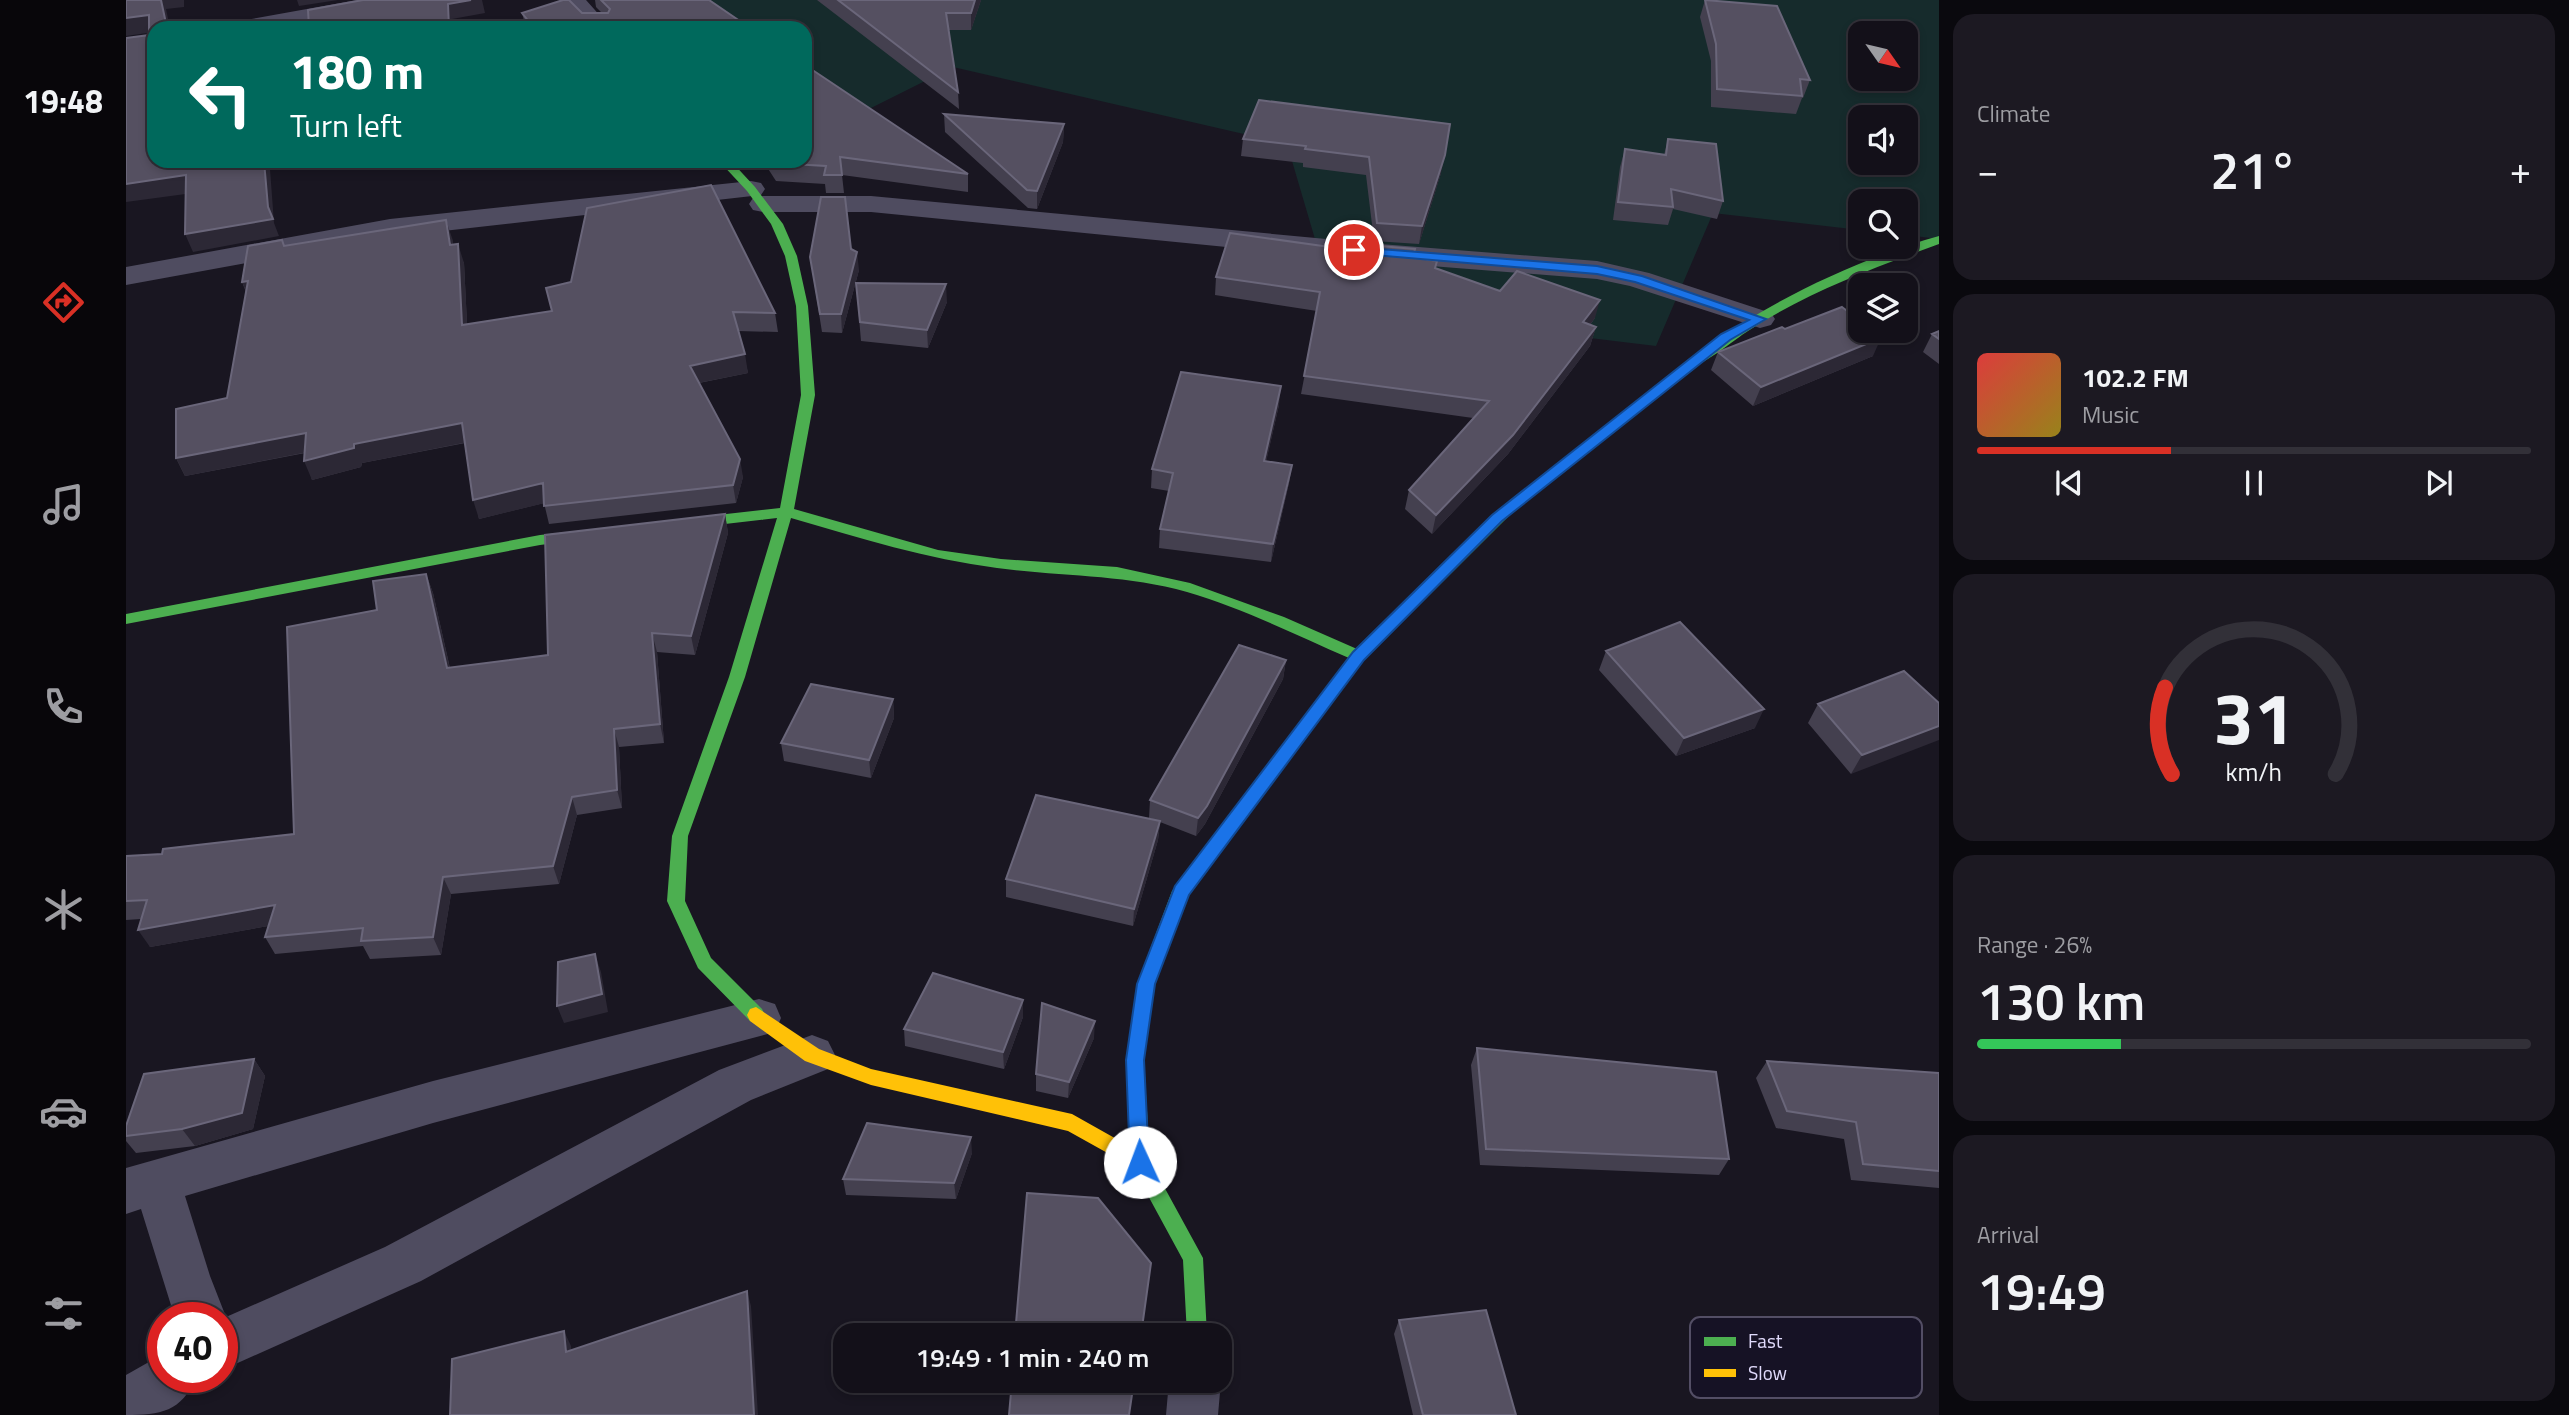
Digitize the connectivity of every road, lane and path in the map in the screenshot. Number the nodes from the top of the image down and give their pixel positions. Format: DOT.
graph roads {
  1 [pos="398,0"];
  2 [pos="573,0"];
  3 [pos="280,21"];
  4 [pos="592,21"];
  5 [pos="731,168"];
  6 [pos="757,197"];
  7 [pos="1939,240"];
  8 [pos="126,276"];
  9 [pos="1760,319"];
  10 [pos="786,512"];
  11 [pos="663,526"];
  12 [pos="609,533"];
  13 [pos="126,620"];
  14 [pos="1359,656"];
  15 [pos="759,1018"];
  16 [pos="812,1055"];
  17 [pos="1140,1162"];
  18 [pos="142,1187"];
  19 [pos="195,1302"];
  20 [pos="1196,1323"];
  21 [pos="238,1339"];
  22 [pos="147,1392"];
  23 [pos="1194,1393"];
  24 [pos="126,1405"];
  25 [pos="1192,1415"];
  1 -- 3 [label="street"];
  2 -- 4 [label="street"];
  5 -- 6 [label="street"];
  6 -- 8 [label="street"];
  6 -- 9 [label="street"];
  6 -- 10 [label="street"];
  7 -- 9 [label="street"];
  9 -- 14 [label="street"];
  10 -- 11 [label="street"];
  10 -- 14 [label="street"];
  10 -- 15 [label="street"];
  12 -- 13 [label="street"];
  14 -- 17 [label="street"];
  15 -- 16 [label="street"];
  15 -- 18 [label="street"];
  16 -- 17 [label="street"];
  16 -- 21 [label="street"];
  17 -- 20 [label="street"];
  18 -- 19 [label="street"];
  22 -- 24 [label="street"];
  23 -- 25 [label="street"];
}
